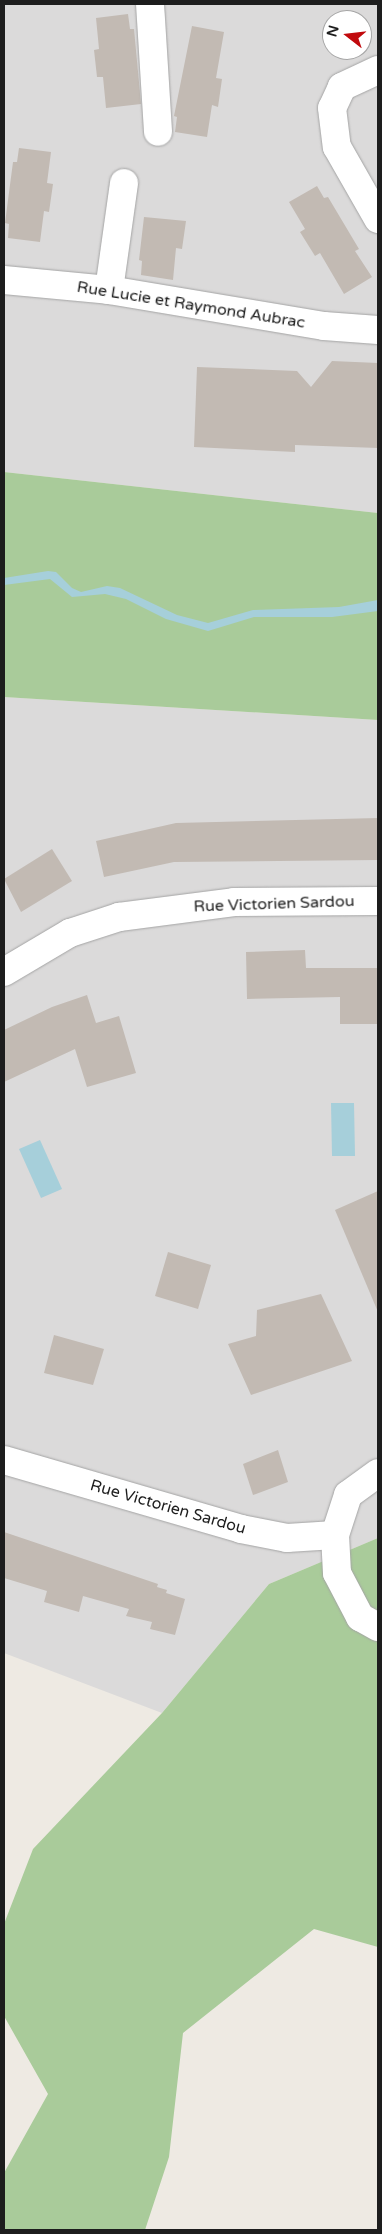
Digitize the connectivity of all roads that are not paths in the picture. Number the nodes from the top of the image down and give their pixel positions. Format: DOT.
graph roads {
  1 [pos="150,4"];
  2 [pos="378,70"];
  3 [pos="158,132"];
  4 [pos="124,183"];
  5 [pos="378,220"];
  6 [pos="4,280"];
  7 [pos="109,290"];
  8 [pos="378,330"];
  9 [pos="378,901"];
  10 [pos="4,972"];
  11 [pos="4,1460"];
  12 [pos="378,1472"];
  13 [pos="336,1535"];
  14 [pos="378,1627"];
  1 -- 3 [label="street"];
  2 -- 5 [label="street"];
  4 -- 7 [label="street"];
  6 -- 7 [label="street, Rue Lucie et Raymond Aubrac"];
  7 -- 8 [label="street, Rue Lucie et Raymond Aubrac"];
  9 -- 10 [label="street, Rue Victorien Sardou"];
  11 -- 13 [label="street, Rue Victorien Sardou"];
  12 -- 13 [label="street"];
  13 -- 14 [label="street"];
}
